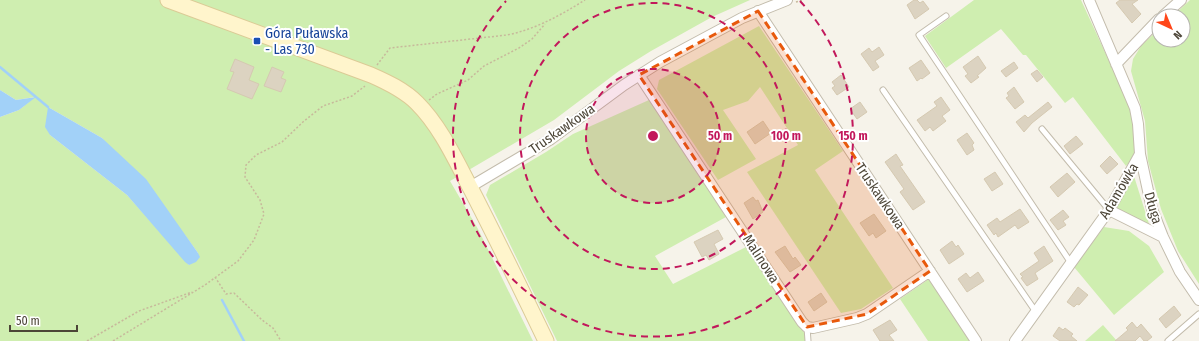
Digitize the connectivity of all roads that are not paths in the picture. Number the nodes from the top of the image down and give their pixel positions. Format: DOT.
graph roads {
  1 [pos="168,0"];
  2 [pos="787,0"];
  3 [pos="1089,0"];
  4 [pos="1181,0"];
  5 [pos="1172,8"];
  6 [pos="758,11"];
  7 [pos="946,16"];
  8 [pos="1151,27"];
  9 [pos="1116,64"];
  10 [pos="639,75"];
  11 [pos="883,90"];
  12 [pos="1042,129"];
  13 [pos="1140,154"];
  14 [pos="470,187"];
  15 [pos="1109,210"];
  16 [pos="1163,237"];
  17 [pos="1071,263"];
  18 [pos="930,271"];
  19 [pos="1199,300"];
  20 [pos="1036,312"];
  21 [pos="1199,314"];
  22 [pos="807,327"];
  23 [pos="546,341"];
  24 [pos="808,341"];
  25 [pos="976,341"];
  26 [pos="1015,341"];
  27 [pos="1168,341"];
  1 -- 14 [label="street"];
  2 -- 6 [label="street, Truskawkowa"];
  3 -- 9 [label="street, Adamówka"];
  4 -- 5 [label="street"];
  6 -- 10 [label="street, Truskawkowa"];
  6 -- 18 [label="street, Truskawkowa"];
  7 -- 17 [label="lane"];
  8 -- 9 [label="street"];
  9 -- 13 [label="street, Adamówka"];
  10 -- 14 [label="street, Truskawkowa"];
  10 -- 22 [label="street, Malinowa"];
  11 -- 20 [label="lane"];
  12 -- 15 [label="lane"];
  13 -- 15 [label="street, Adamówka"];
  13 -- 16 [label="street, Długa"];
  14 -- 23 [label="street"];
  15 -- 16 [label="street, Długa"];
  15 -- 17 [label="street, Adamówka"];
  16 -- 19 [label="street, Długa"];
  17 -- 20 [label="street, Adamówka"];
  18 -- 22 [label="street"];
  18 -- 25 [label="street, Truskawkowa"];
  20 -- 26 [label="street, Adamówka"];
  21 -- 27 [label="lane"];
  22 -- 24 [label="lane"];
}
